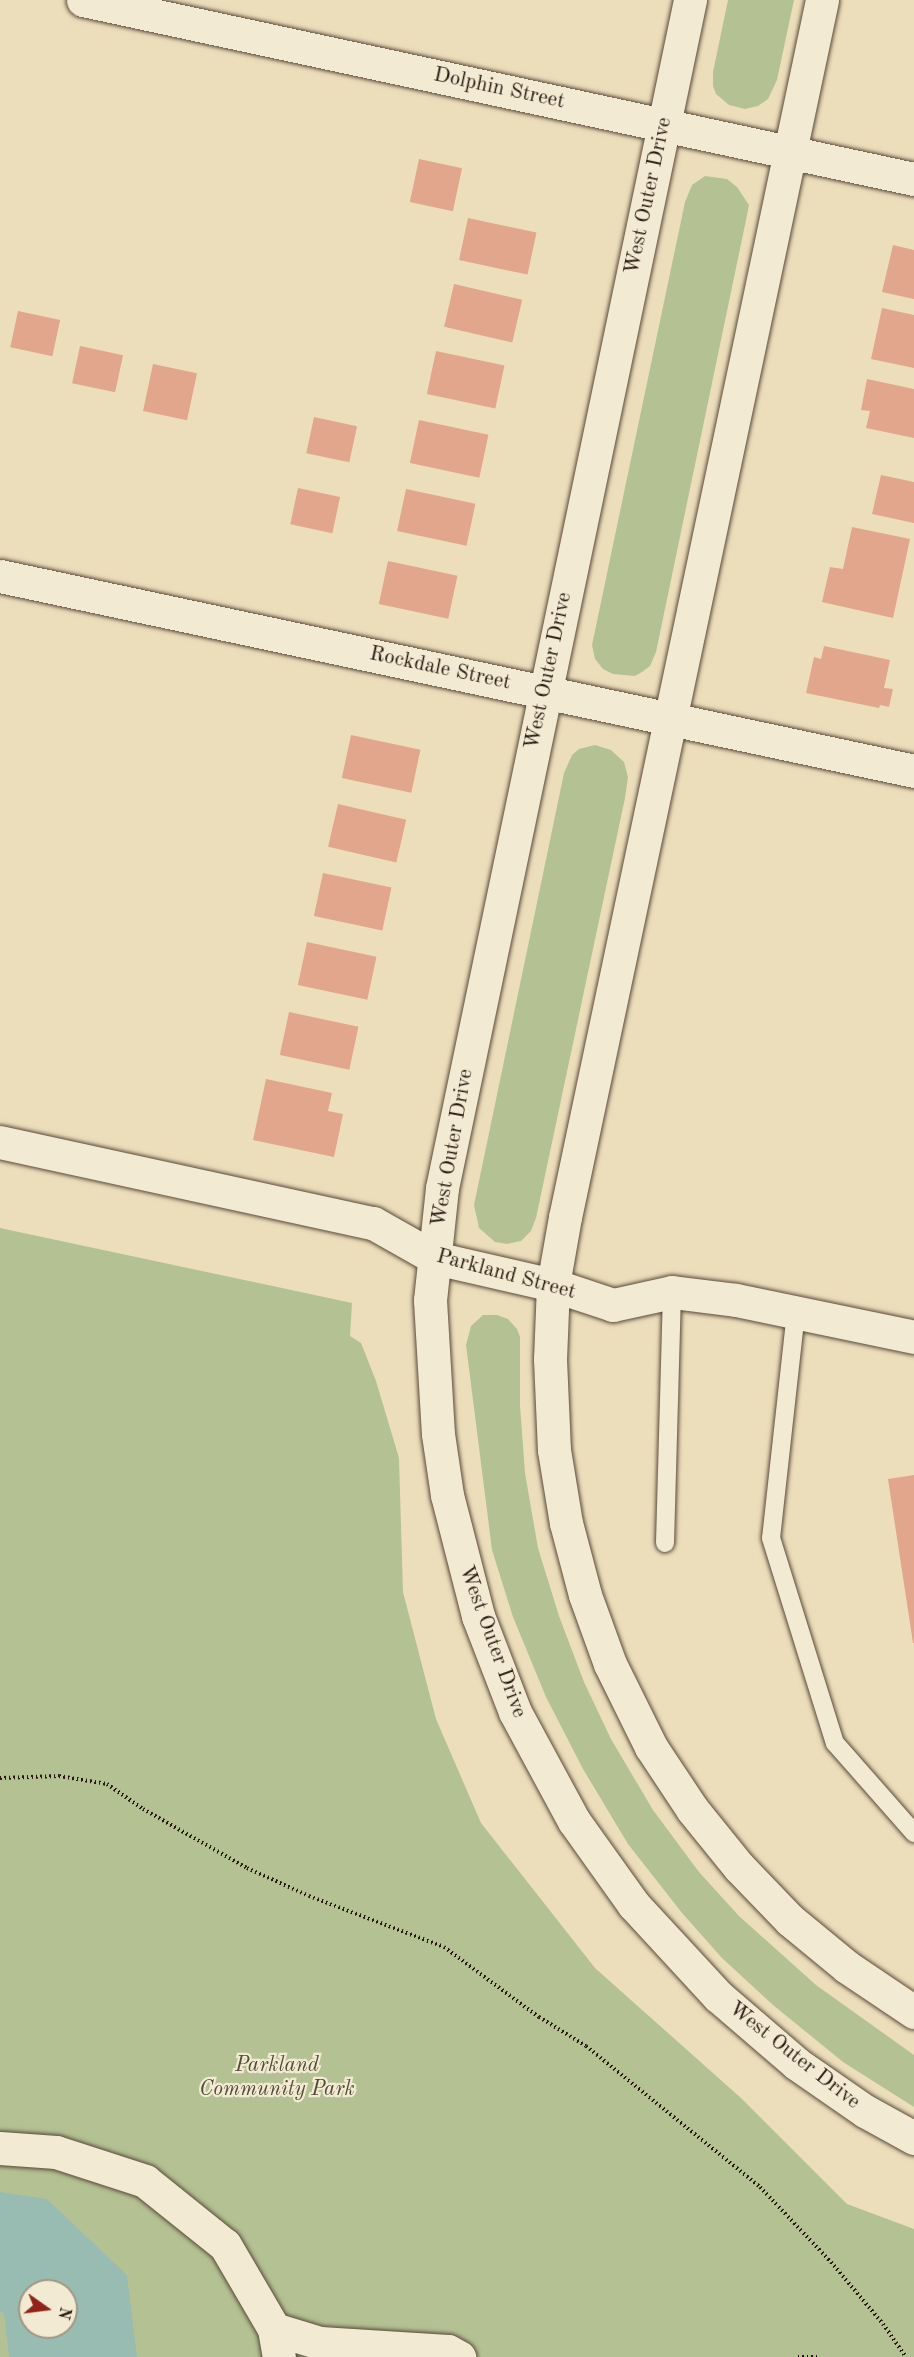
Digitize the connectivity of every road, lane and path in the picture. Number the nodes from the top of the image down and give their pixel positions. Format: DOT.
graph roads {
  1 [pos="83,0"];
  2 [pos="690,0"];
  3 [pos="822,0"];
  4 [pos="664,124"];
  5 [pos="790,152"];
  6 [pos="914,179"];
  7 [pos="0,576"];
  8 [pos="544,691"];
  9 [pos="670,719"];
  10 [pos="914,771"];
  11 [pos="0,1142"];
  12 [pos="435,1258"];
  13 [pos="553,1285"];
  14 [pos="672,1292"];
  15 [pos="796,1312"];
  16 [pos="914,1337"];
  17 [pos="665,1543"];
  18 [pos="0,1778"];
  19 [pos="914,1833"];
  20 [pos="914,2012"];
  21 [pos="914,2138"];
  22 [pos="0,2148"];
  23 [pos="276,2343"];
  24 [pos="459,2357"];
  25 [pos="798,2357"];
  26 [pos="817,2357"];
  27 [pos="906,2357"];
  1 -- 4 [label="main road, Dolphin Street"];
  2 -- 4 [label="main road, West Outer Drive"];
  3 -- 5 [label="main road"];
  4 -- 5 [label="main road, Dolphin Street"];
  4 -- 8 [label="main road, West Outer Drive"];
  5 -- 6 [label="main road, Dolphin Street"];
  5 -- 9 [label="main road"];
  7 -- 8 [label="main road, Rockdale Street"];
  8 -- 9 [label="main road, Rockdale Street"];
  8 -- 12 [label="main road, West Outer Drive"];
  9 -- 10 [label="main road, Rockdale Street"];
  9 -- 13 [label="main road"];
  11 -- 12 [label="main road, Parkland Street"];
  12 -- 13 [label="main road, Parkland Street"];
  12 -- 21 [label="main road, West Outer Drive"];
  13 -- 14 [label="main road, Parkland Street"];
  13 -- 20 [label="main road"];
  14 -- 15 [label="main road, Parkland Street"];
  14 -- 17 [label="lane"];
  15 -- 16 [label="main road, Parkland Street"];
  15 -- 19 [label="lane"];
  18 -- 27 [label="path"];
  22 -- 23 [label="main road"];
  23 -- 24 [label="main road"];
  25 -- 26 [label="path"];
}
